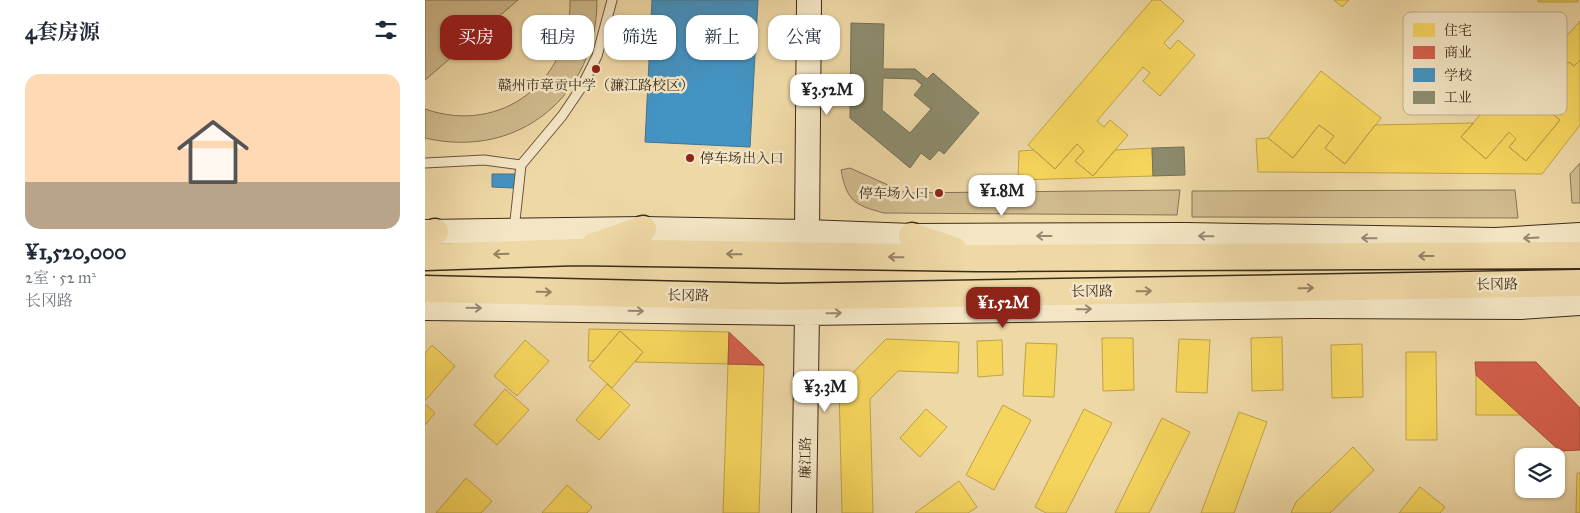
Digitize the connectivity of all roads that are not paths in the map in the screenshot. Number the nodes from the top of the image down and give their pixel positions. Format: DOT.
graph roads {
  1 [pos="612,0"];
  2 [pos="809,0"];
  3 [pos="425,164"];
  4 [pos="521,165"];
  5 [pos="643,229"];
  6 [pos="514,230"];
  7 [pos="807,232"];
  8 [pos="428,233"];
  9 [pos="1580,235"];
  10 [pos="912,236"];
  11 [pos="576,252"];
  12 [pos="1574,253"];
  13 [pos="425,257"];
  14 [pos="978,258"];
  15 [pos="1573,286"];
  16 [pos="425,289"];
  17 [pos="989,293"];
  18 [pos="1580,303"];
  19 [pos="425,308"];
  20 [pos="912,311"];
  21 [pos="807,313"];
  22 [pos="804,513"];
  1 -- 4 [label="lane"];
  2 -- 7 [label="street"];
  3 -- 4 [label="lane"];
  4 -- 6 [label="lane"];
  5 -- 6 [label="street"];
  5 -- 7 [label="street"];
  5 -- 11 [label="main road"];
  6 -- 8 [label="street"];
  7 -- 10 [label="street"];
  9 -- 10 [label="street, one-way"];
  10 -- 14 [label="main road"];
  11 -- 13 [label="main road, 长冈路, one-way"];
  14 -- 11 [label="main road, 长冈路, one-way"];
  12 -- 14 [label="main road, 长冈路, one-way"];
  17 -- 15 [label="main road, 长冈路, one-way"];
  16 -- 17 [label="main road, 长冈路, one-way"];
  17 -- 20 [label="main road"];
  20 -- 18 [label="street, one-way"];
  19 -- 21 [label="street, one-way"];
  21 -- 20 [label="street, one-way"];
  21 -- 22 [label="street, 廉江路"];
}
